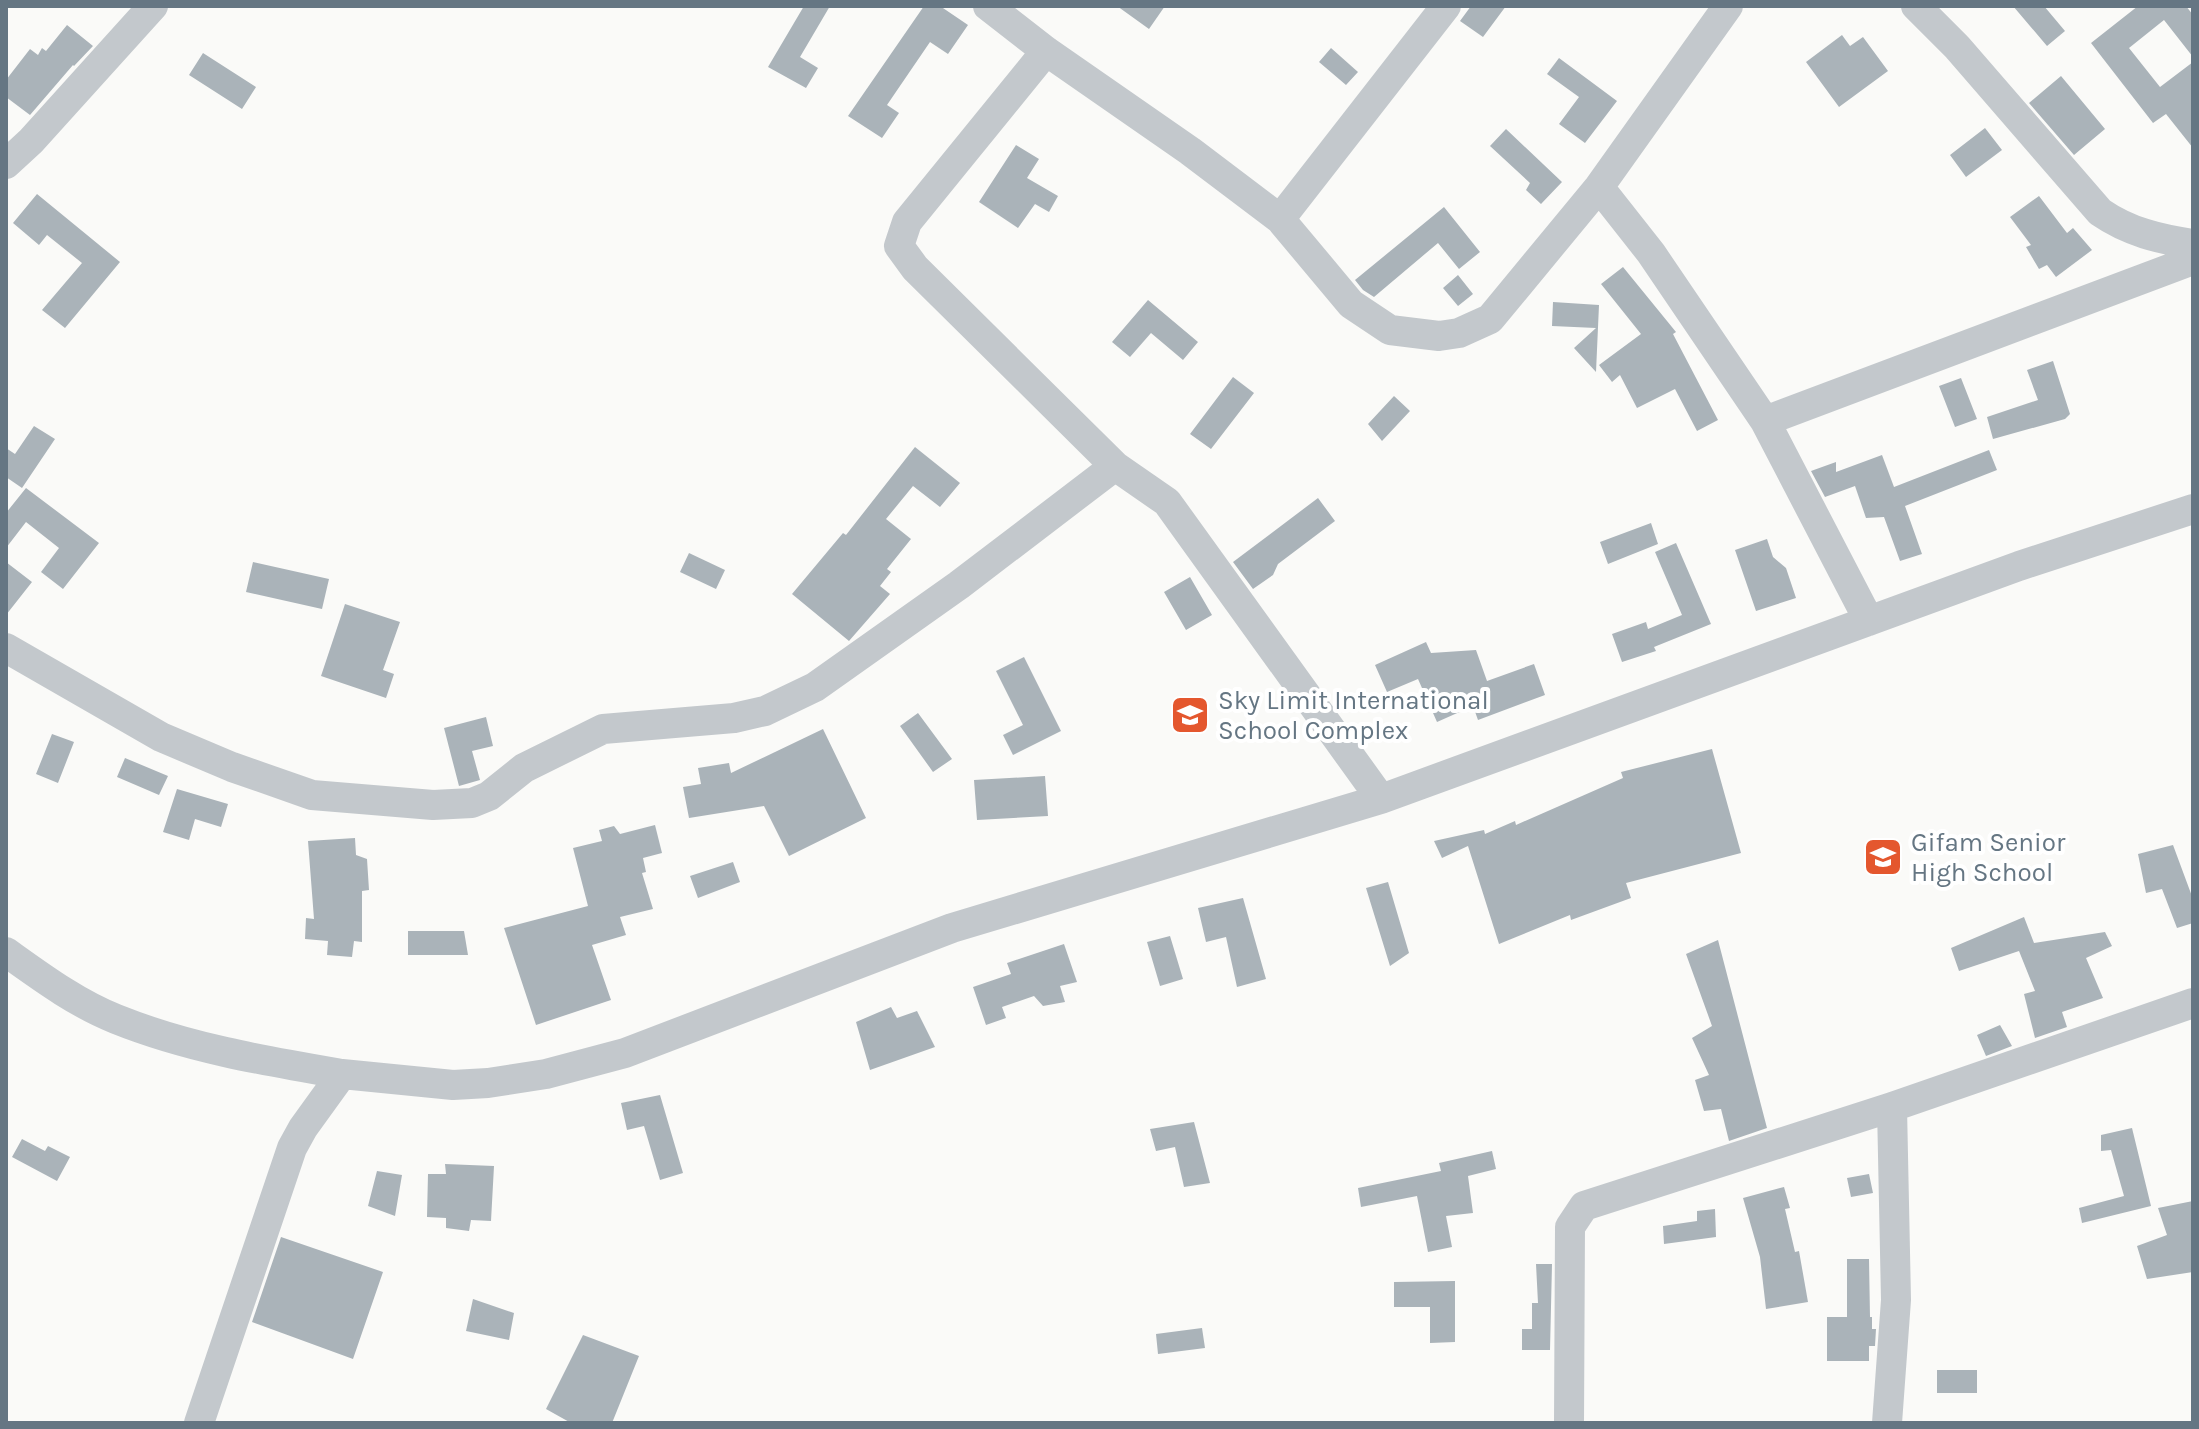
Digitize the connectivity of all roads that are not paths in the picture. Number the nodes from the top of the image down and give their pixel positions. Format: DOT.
graph roads {
  1 [pos="153,6"];
  2 [pos="988,6"];
  3 [pos="1446,6"];
  4 [pos="1728,6"];
  5 [pos="1916,6"];
  6 [pos="1046,51"];
  7 [pos="6,164"];
  8 [pos="1599,187"];
  9 [pos="1280,219"];
  10 [pos="2193,244"];
  11 [pos="2193,260"];
  12 [pos="1765,421"];
  13 [pos="1115,466"];
  14 [pos="2193,509"];
  15 [pos="1869,621"];
  16 [pos="6,648"];
  17 [pos="1381,799"];
  18 [pos="6,952"];
  19 [pos="2193,1003"];
  20 [pos="342,1074"];
  21 [pos="1892,1107"];
  22 [pos="199,1423"];
  23 [pos="1569,1423"];
  24 [pos="1887,1423"];
  1 -- 7 [label="street"];
  2 -- 6 [label="street"];
  3 -- 9 [label="street"];
  4 -- 8 [label="street"];
  5 -- 10 [label="street"];
  6 -- 9 [label="street"];
  6 -- 13 [label="street"];
  8 -- 9 [label="street"];
  8 -- 12 [label="street"];
  11 -- 12 [label="street"];
  12 -- 15 [label="street"];
  13 -- 16 [label="street"];
  13 -- 17 [label="street"];
  14 -- 15 [label="street"];
  15 -- 17 [label="street"];
  17 -- 20 [label="street"];
  18 -- 20 [label="street"];
  19 -- 21 [label="street"];
  20 -- 22 [label="street"];
  21 -- 23 [label="street"];
  21 -- 24 [label="street"];
}
